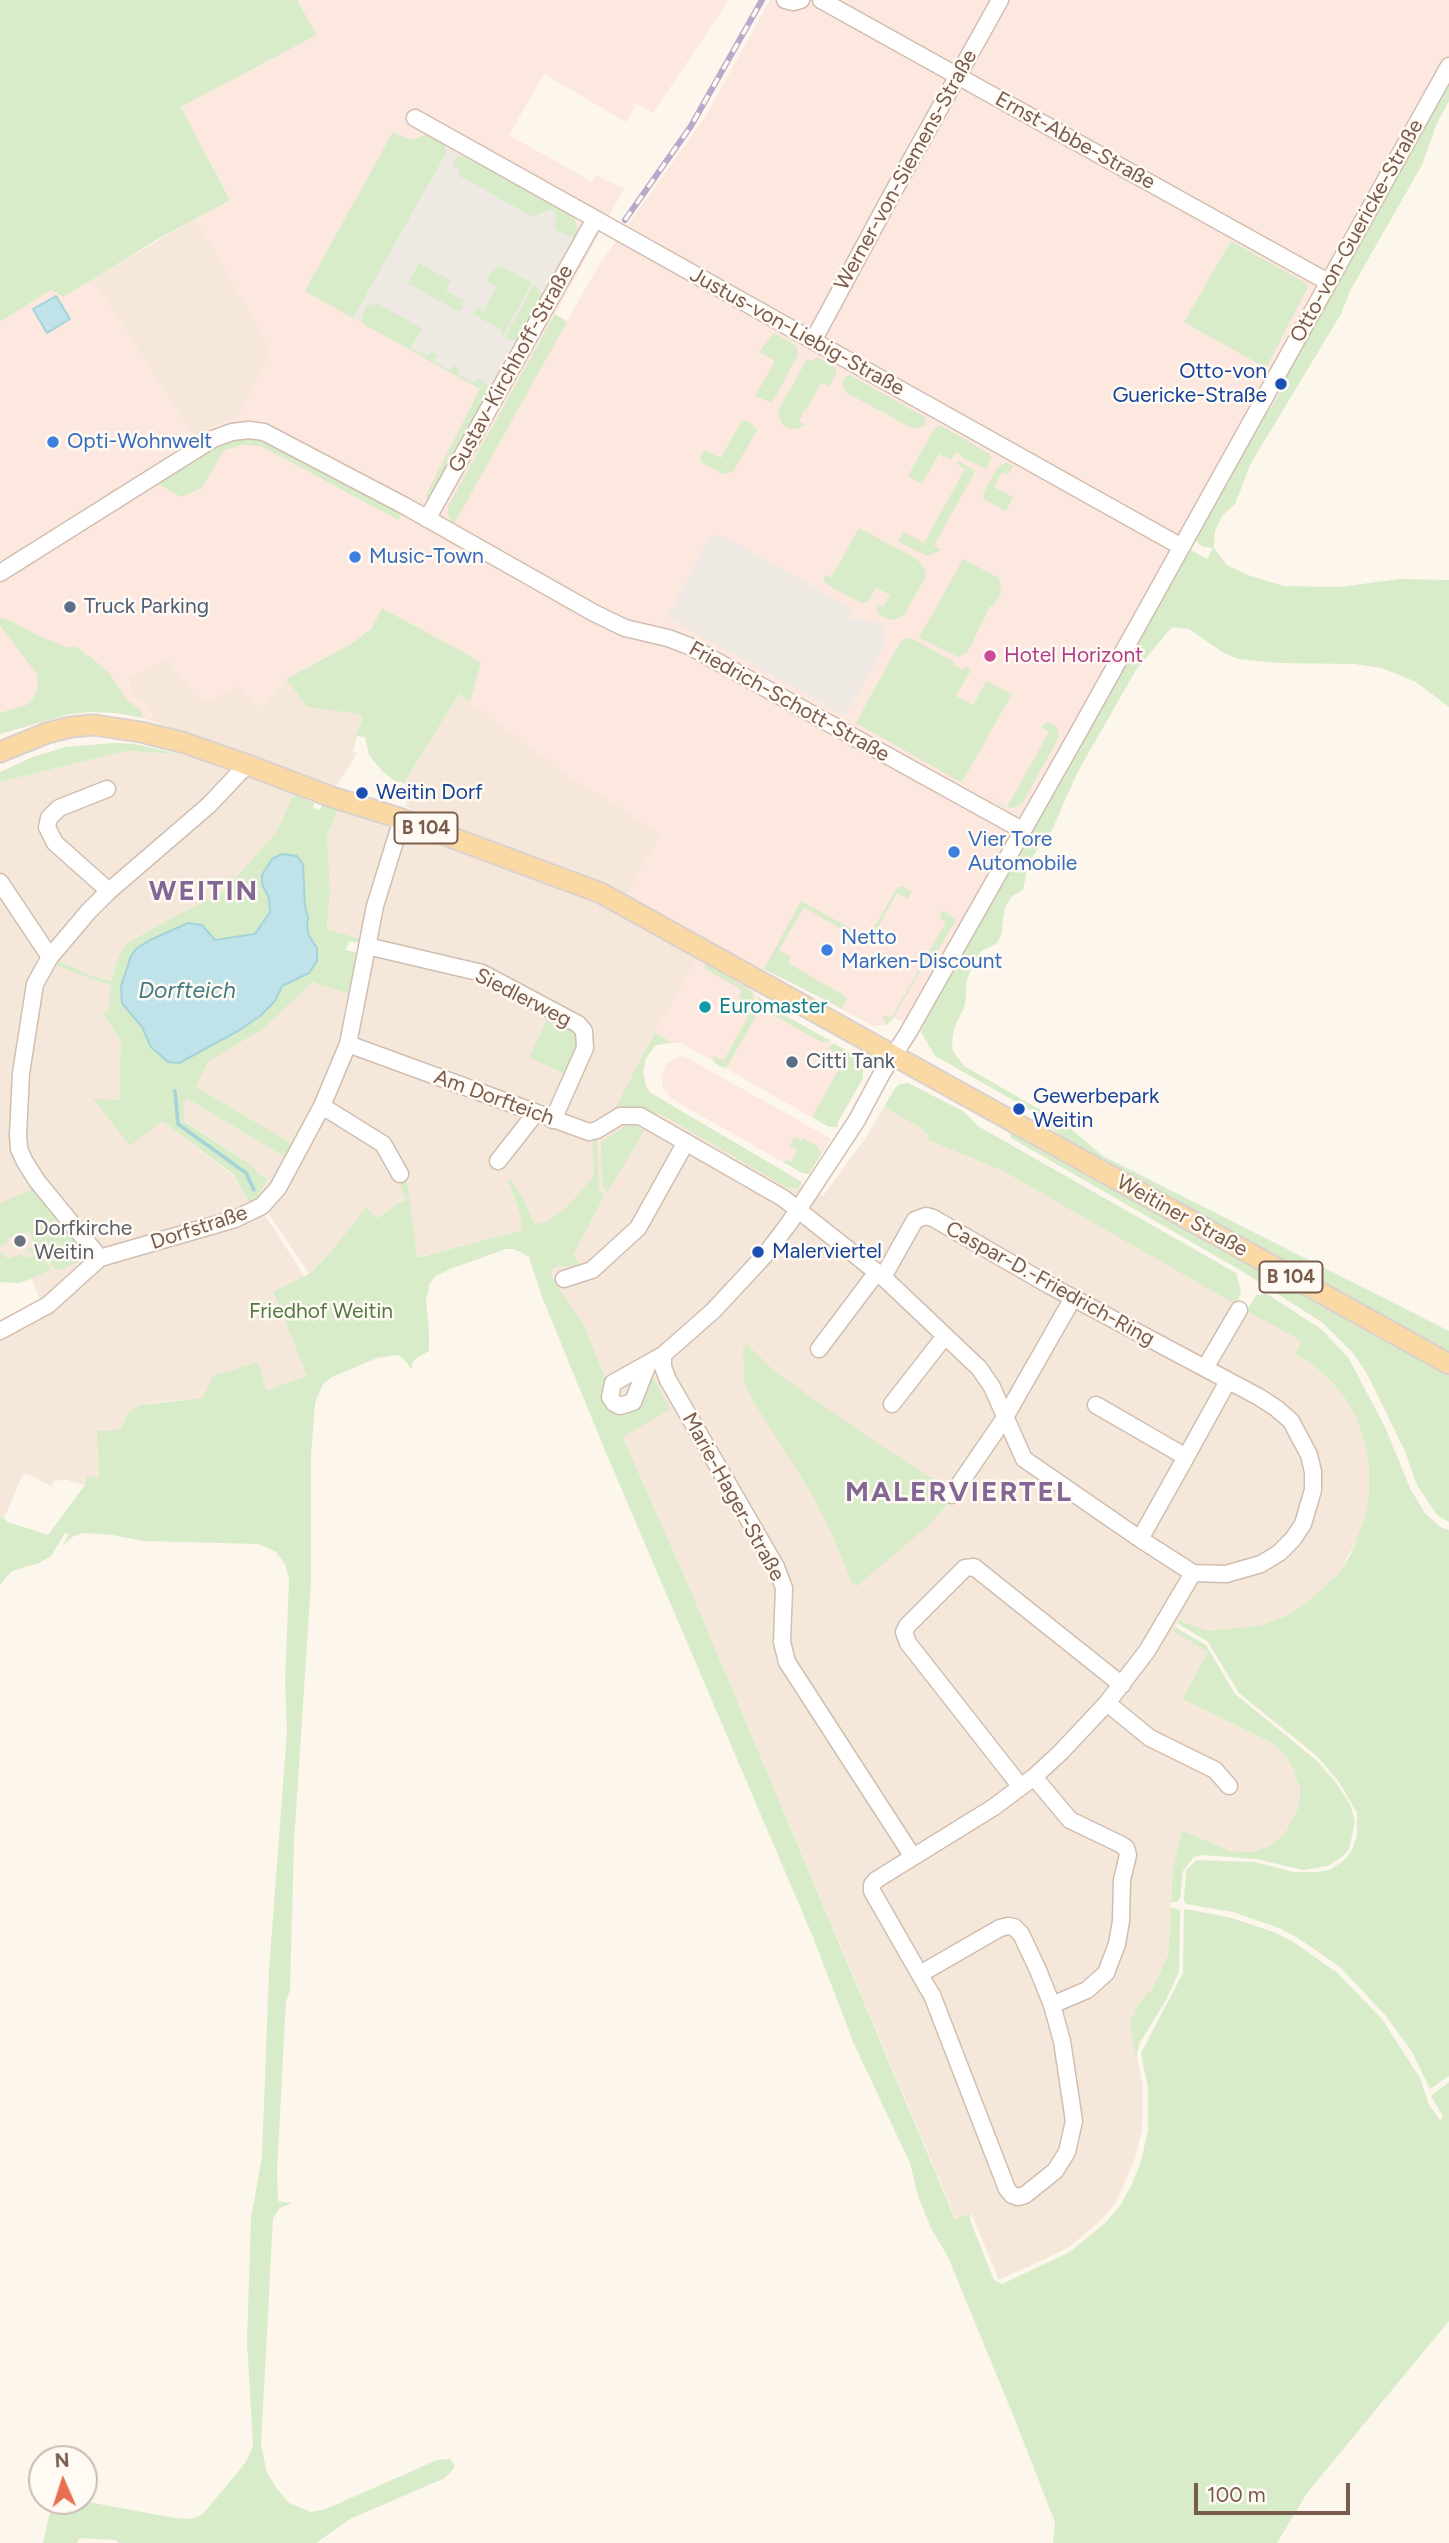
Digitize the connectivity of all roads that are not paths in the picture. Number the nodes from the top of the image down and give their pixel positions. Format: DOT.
graph roads {
  1 [pos="785,0"];
  2 [pos="801,0"];
  3 [pos="821,0"];
  4 [pos="1000,0"];
  5 [pos="1449,66"];
  6 [pos="958,76"];
  7 [pos="415,118"];
  8 [pos="595,219"];
  9 [pos="1328,282"];
  10 [pos="813,341"];
  11 [pos="428,519"];
  12 [pos="1180,546"];
  13 [pos="0,573"];
  14 [pos="0,752"];
  15 [pos="245,764"];
  16 [pos="107,789"];
  17 [pos="402,819"];
  18 [pos="1022,830"];
  19 [pos="0,882"];
  20 [pos="109,891"];
  21 [pos="368,946"];
  22 [pos="50,957"];
  23 [pos="348,1044"];
  24 [pos="894,1055"];
  25 [pos="322,1106"];
  26 [pos="535,1114"];
  27 [pos="553,1121"];
  28 [pos="686,1142"];
  29 [pos="498,1161"];
  30 [pos="400,1174"];
  31 [pos="799,1209"];
  32 [pos="100,1258"];
  33 [pos="880,1275"];
  34 [pos="564,1279"];
  35 [pos="1073,1298"];
  36 [pos="1239,1310"];
  37 [pos="0,1331"];
  38 [pos="944,1336"];
  39 [pos="819,1349"];
  40 [pos="663,1355"];
  41 [pos="648,1364"];
  42 [pos="1449,1364"];
  43 [pos="1205,1368"];
  44 [pos="1228,1381"];
  45 [pos="892,1404"];
  46 [pos="1096,1405"];
  47 [pos="1004,1419"];
  48 [pos="1186,1457"];
  49 [pos="952,1495"];
  50 [pos="1140,1539"];
  51 [pos="1193,1573"];
  52 [pos="1122,1685"];
  53 [pos="1107,1703"];
  54 [pos="1028,1782"];
  55 [pos="1229,1786"];
  56 [pos="913,1857"];
  57 [pos="919,1974"];
  58 [pos="1052,2005"];
  1 -- 2 [label="street"];
  3 -- 6 [label="street, Ernst-Abbe-Straße"];
  4 -- 6 [label="street, Werner-von-Siemens-Straße"];
  5 -- 9 [label="street, Otto-von-Guericke-Straße"];
  6 -- 9 [label="street, Ernst-Abbe-Straße"];
  6 -- 10 [label="street, Werner-von-Siemens-Straße"];
  7 -- 8 [label="street, Justus-von-Liebig-Straße"];
  8 -- 10 [label="street, Justus-von-Liebig-Straße"];
  8 -- 11 [label="street, Gustav-Kirchhoff-Straße"];
  9 -- 12 [label="street, Otto-von-Guericke-Straße"];
  10 -- 12 [label="street, Justus-von-Liebig-Straße"];
  11 -- 13 [label="street, Friedrich-Schott-Straße"];
  11 -- 18 [label="street, Friedrich-Schott-Straße"];
  12 -- 18 [label="street, Otto-von-Guericke-Straße"];
  14 -- 15 [label="main road, B 104"];
  15 -- 17 [label="main road, B 104"];
  15 -- 20 [label="street"];
  16 -- 20 [label="street"];
  17 -- 21 [label="street, Dorfstraße"];
  17 -- 24 [label="main road, B 104"];
  18 -- 24 [label="street, Otto-von-Guericke-Straße"];
  19 -- 22 [label="street"];
  20 -- 22 [label="street"];
  21 -- 23 [label="street, Dorfstraße"];
  21 -- 27 [label="street, Siedlerweg"];
  22 -- 32 [label="street"];
  23 -- 25 [label="street, Dorfstraße"];
  23 -- 26 [label="street, Am Dorfteich"];
  24 -- 31 [label="street, Otto-von-Guericke-Straße"];
  24 -- 42 [label="main road, Weitiner Straße / B 104"];
  25 -- 30 [label="street"];
  25 -- 32 [label="street, Dorfstraße"];
  26 -- 27 [label="street, Am Dorfteich"];
  26 -- 29 [label="street"];
  27 -- 28 [label="street, Am Dorfteich"];
  28 -- 31 [label="street"];
  28 -- 34 [label="street"];
  31 -- 33 [label="street"];
  31 -- 40 [label="street, Otto-von-Guericke-Straße"];
  32 -- 37 [label="street"];
  33 -- 35 [label="street, Caspar-D.-Friedrich-Ring"];
  33 -- 38 [label="street"];
  33 -- 39 [label="street, Caspar-D.-Friedrich-Ring"];
  35 -- 43 [label="street, Caspar-D.-Friedrich-Ring"];
  35 -- 47 [label="street"];
  36 -- 43 [label="street"];
  38 -- 45 [label="street"];
  38 -- 47 [label="street"];
  40 -- 41 [label="street, Otto-von-Guericke-Straße"];
  40 -- 56 [label="street, Marie-Hager-Straße"];
  43 -- 44 [label="street, Caspar-D.-Friedrich-Ring"];
  44 -- 48 [label="street"];
  44 -- 51 [label="street, Caspar-D.-Friedrich-Ring"];
  46 -- 48 [label="street"];
  47 -- 49 [label="street"];
  47 -- 50 [label="street"];
  48 -- 50 [label="street"];
  50 -- 51 [label="street"];
  51 -- 52 [label="street"];
  52 -- 53 [label="street"];
  52 -- 54 [label="street"];
  53 -- 54 [label="street"];
  53 -- 55 [label="street"];
  54 -- 56 [label="street"];
  54 -- 58 [label="street"];
  56 -- 57 [label="street"];
  57 -- 58 [label="street"];
  57 -- 58 [label="street"];
}
